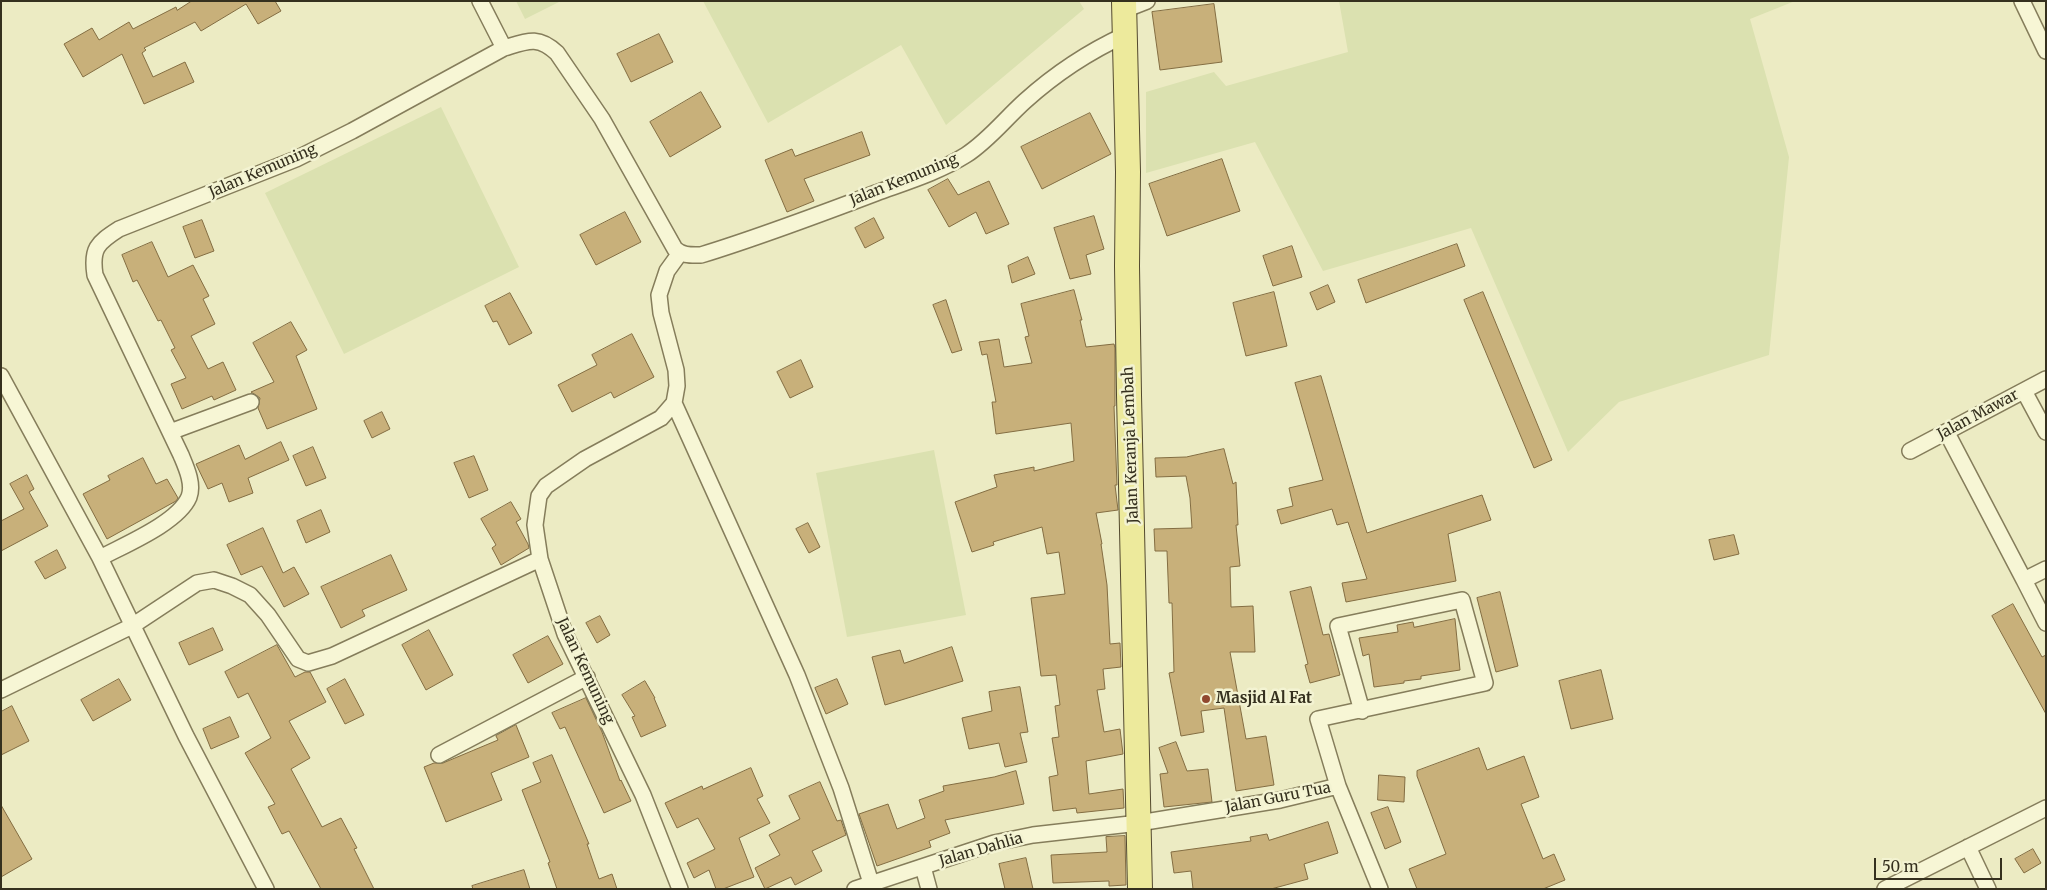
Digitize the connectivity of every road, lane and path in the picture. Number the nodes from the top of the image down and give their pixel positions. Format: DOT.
graph roads {
  1 [pos="480,1"];
  2 [pos="1147,1"];
  3 [pos="2022,1"];
  4 [pos="1124,5"];
  5 [pos="1125,35"];
  6 [pos="2045,46"];
  7 [pos="504,48"];
  8 [pos="680,253"];
  9 [pos="1,376"];
  10 [pos="2046,379"];
  11 [pos="2024,391"];
  12 [pos="251,402"];
  13 [pos="674,403"];
  14 [pos="170,432"];
  15 [pos="2046,432"];
  16 [pos="1946,433"];
  17 [pos="1910,451"];
  18 [pos="100,558"];
  19 [pos="540,559"];
  20 [pos="2046,569"];
  21 [pos="2024,580"];
  22 [pos="2046,624"];
  23 [pos="132,626"];
  24 [pos="587,677"];
  25 [pos="1,690"];
  26 [pos="1362,711"];
  27 [pos="439,755"];
  28 [pos="1338,786"];
  29 [pos="2046,808"];
  30 [pos="1139,823"];
  31 [pos="1968,847"];
  32 [pos="924,867"];
  33 [pos="871,883"];
  34 [pos="266,889"];
  35 [pos="680,889"];
  36 [pos="855,889"];
  37 [pos="930,889"];
  38 [pos="1140,889"];
  39 [pos="1380,889"];
  40 [pos="1886,889"];
  41 [pos="1988,889"];
  1 -- 7 [label="street"];
  2 -- 4 [label="street"];
  3 -- 6 [label="street"];
  4 -- 5 [label="main road, Jalan Keranja Lembah"];
  5 -- 8 [label="street, Jalan Kemuning"];
  5 -- 30 [label="main road, Jalan Keranja Lembah"];
  7 -- 8 [label="street, Jalan Kemuning"];
  7 -- 14 [label="street, Jalan Kemuning"];
  8 -- 13 [label="street"];
  9 -- 18 [label="street"];
  10 -- 11 [label="street, Jalan Mawar"];
  11 -- 15 [label="street"];
  11 -- 16 [label="street, Jalan Mawar"];
  12 -- 14 [label="street"];
  13 -- 19 [label="street, Jalan Kemuning"];
  13 -- 33 [label="street"];
  14 -- 18 [label="street, Jalan Kemuning"];
  16 -- 17 [label="street, Jalan Mawar"];
  16 -- 21 [label="street"];
  18 -- 23 [label="street"];
  19 -- 23 [label="street"];
  19 -- 24 [label="street, Jalan Kemuning"];
  20 -- 21 [label="street"];
  21 -- 22 [label="street"];
  23 -- 25 [label="street"];
  23 -- 34 [label="street"];
  24 -- 27 [label="street"];
  24 -- 35 [label="street, Jalan Kemuning"];
  26 -- 26 [label="street"];
  26 -- 28 [label="street"];
  28 -- 30 [label="street, Jalan Guru Tua"];
  28 -- 39 [label="street, Jalan Guru Tua"];
  29 -- 31 [label="street"];
  30 -- 32 [label="street, Jalan Dahlia"];
  30 -- 38 [label="main road, Jalan Keranja Lembah"];
  31 -- 40 [label="street"];
  31 -- 41 [label="street"];
  32 -- 33 [label="street, Jalan Dahlia"];
  32 -- 37 [label="street"];
  33 -- 36 [label="street, Jalan Dahlia"];
}
